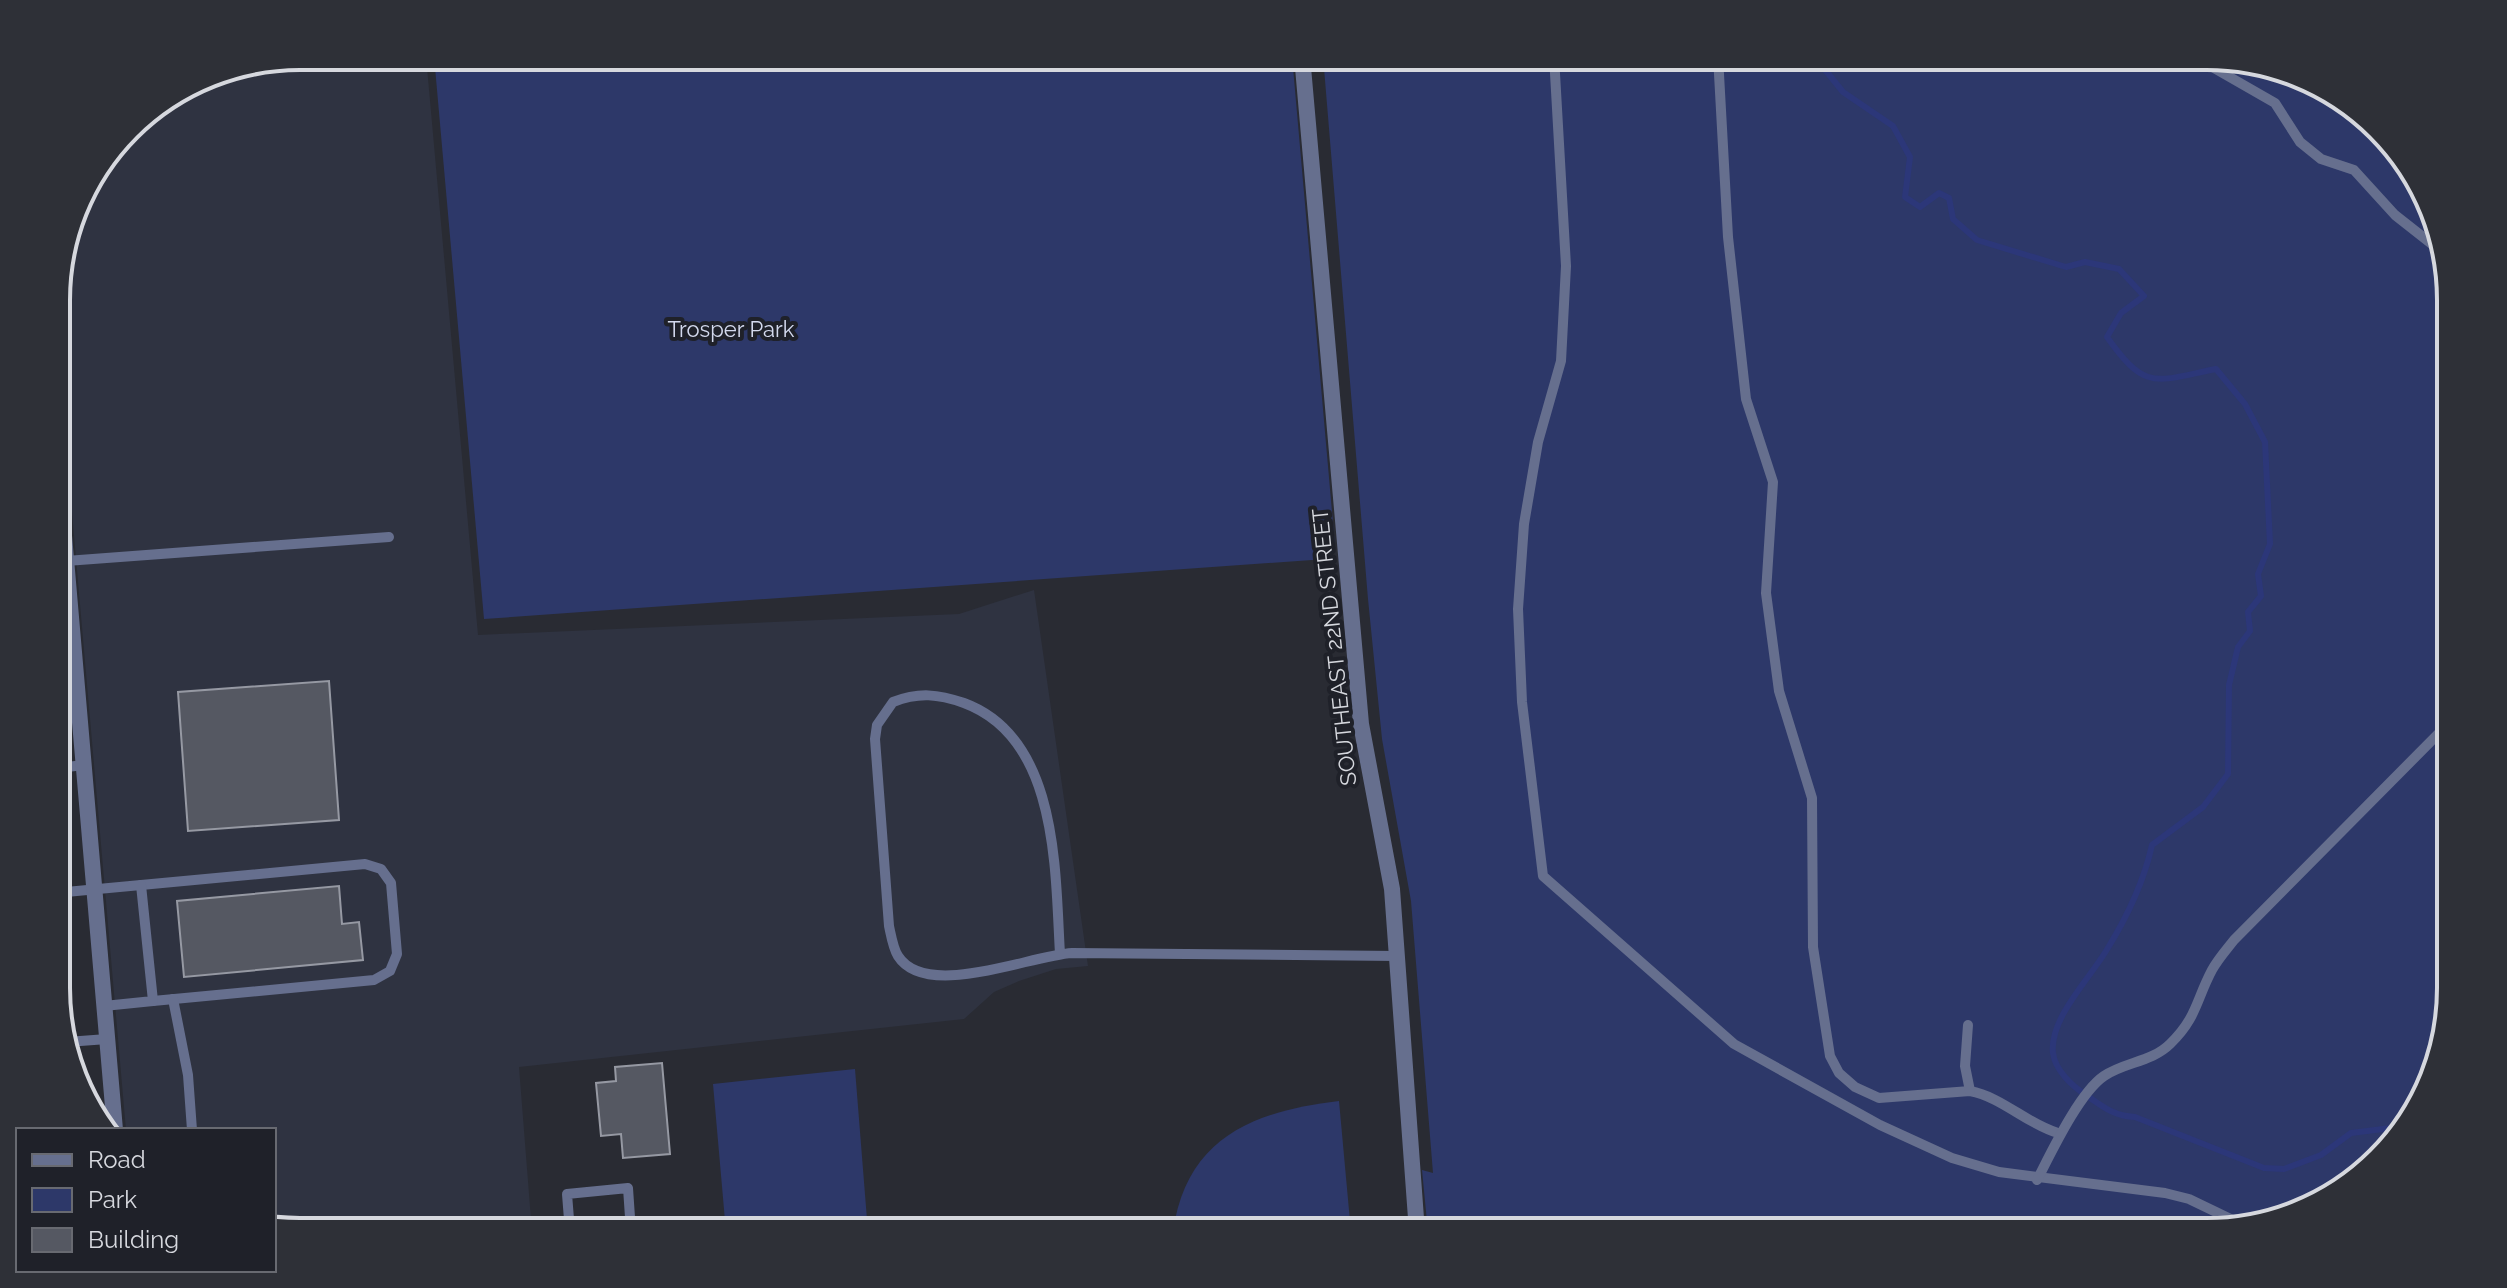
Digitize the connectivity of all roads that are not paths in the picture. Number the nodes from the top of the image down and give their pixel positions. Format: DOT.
graph roads {
  1 [pos="1303,70"];
  2 [pos="1555,70"];
  3 [pos="1719,70"];
  4 [pos="2219,71"];
  5 [pos="2429,242"];
  6 [pos="389,537"];
  7 [pos="70,561"];
  8 [pos="70,606"];
  9 [pos="2437,735"];
  10 [pos="84,765"];
  11 [pos="70,767"];
  12 [pos="141,885"];
  13 [pos="94,890"];
  14 [pos="70,892"];
  15 [pos="1060,954"];
  16 [pos="1398,956"];
  17 [pos="173,999"];
  18 [pos="153,1001"];
  19 [pos="104,1006"];
  20 [pos="1968,1025"];
  21 [pos="107,1039"];
  22 [pos="77,1041"];
  23 [pos="1970,1091"];
  24 [pos="114,1124"];
  25 [pos="192,1128"];
  26 [pos="2058,1133"];
  27 [pos="2037,1180"];
  28 [pos="2227,1217"];
  29 [pos="569,1218"];
  30 [pos="630,1218"];
  31 [pos="1416,1218"];
  1 -- 16 [label="street, SOUTHEAST 22ND STREET"];
  2 -- 27 [label="lane"];
  3 -- 23 [label="lane"];
  4 -- 5 [label="lane"];
  6 -- 7 [label="lane"];
  8 -- 10 [label="street"];
  9 -- 26 [label="lane"];
  10 -- 11 [label="lane"];
  10 -- 13 [label="street"];
  12 -- 13 [label="lane"];
  12 -- 17 [label="lane"];
  12 -- 18 [label="lane"];
  13 -- 14 [label="lane"];
  13 -- 19 [label="street"];
  15 -- 15 [label="lane"];
  15 -- 16 [label="lane"];
  16 -- 31 [label="street, SOUTHEAST 22ND STREET"];
  17 -- 18 [label="lane"];
  17 -- 25 [label="lane"];
  18 -- 19 [label="lane"];
  19 -- 21 [label="street"];
  20 -- 23 [label="lane"];
  21 -- 22 [label="lane"];
  21 -- 24 [label="street"];
  23 -- 26 [label="lane"];
  26 -- 27 [label="lane"];
  27 -- 28 [label="lane"];
  29 -- 30 [label="lane"];
}
